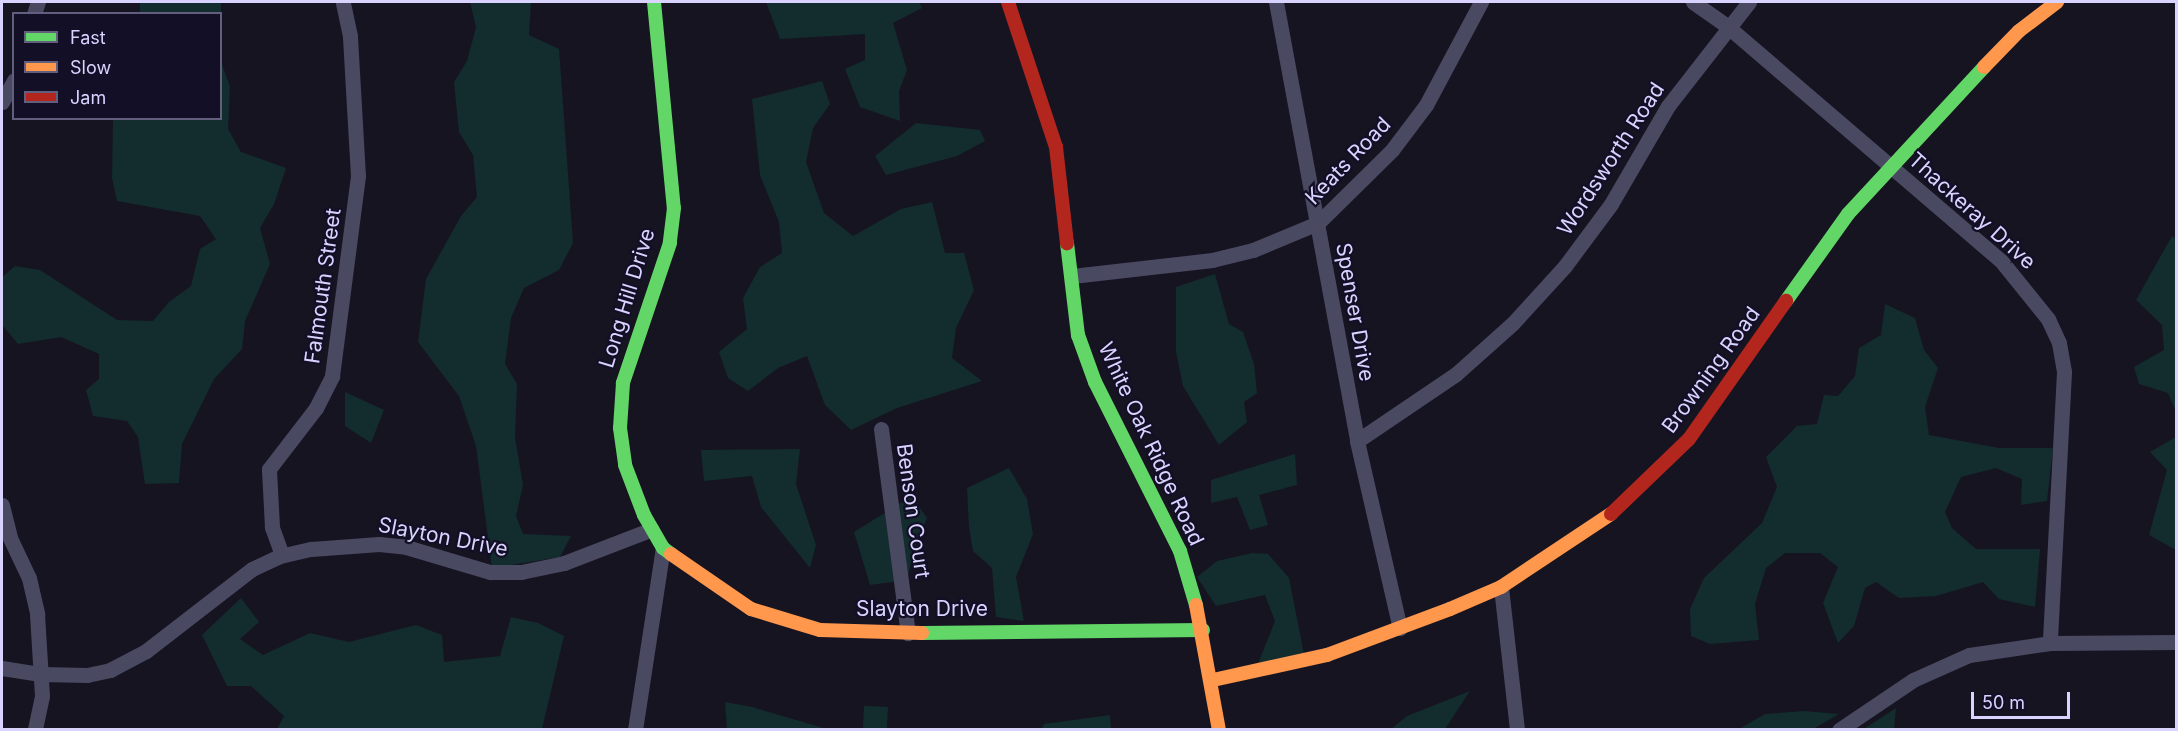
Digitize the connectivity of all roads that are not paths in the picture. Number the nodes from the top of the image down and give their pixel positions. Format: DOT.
graph roads {
  1 [pos="343,2"];
  2 [pos="654,2"];
  3 [pos="1008,2"];
  4 [pos="1276,2"];
  5 [pos="1481,2"];
  6 [pos="1693,2"];
  7 [pos="1749,2"];
  8 [pos="2057,2"];
  9 [pos="1727,26"];
  10 [pos="12,84"];
  11 [pos="2,102"];
  12 [pos="1891,166"];
  13 [pos="1318,223"];
  14 [pos="1072,276"];
  15 [pos="881,429"];
  16 [pos="1357,441"];
  17 [pos="2,505"];
  18 [pos="652,529"];
  19 [pos="663,548"];
  20 [pos="282,555"];
  21 [pos="1500,586"];
  22 [pos="1400,628"];
  23 [pos="1203,630"];
  24 [pos="908,633"];
  25 [pos="2176,642"];
  26 [pos="2050,643"];
  27 [pos="2,668"];
  28 [pos="41,674"];
  29 [pos="1213,680"];
  30 [pos="35,729"];
  31 [pos="635,729"];
  32 [pos="1219,729"];
  33 [pos="1517,729"];
  34 [pos="1839,729"];
  1 -- 20 [label="street, Falmouth Street"];
  2 -- 18 [label="street, Long Hill Drive"];
  3 -- 14 [label="street, White Oak Ridge Road"];
  4 -- 13 [label="street, Spenser Drive"];
  5 -- 13 [label="street, Keats Road"];
  6 -- 9 [label="street, Thackeray Drive"];
  7 -- 9 [label="street, Wordsworth Road"];
  8 -- 12 [label="street, Browning Road"];
  9 -- 12 [label="street, Thackeray Drive"];
  9 -- 16 [label="street, Wordsworth Road"];
  10 -- 11 [label="street"];
  12 -- 21 [label="street, Browning Road"];
  12 -- 26 [label="street, Thackeray Drive"];
  13 -- 14 [label="street, Keats Road"];
  13 -- 16 [label="street, Spenser Drive"];
  14 -- 23 [label="street, White Oak Ridge Road"];
  15 -- 24 [label="street, Benson Court"];
  16 -- 22 [label="street, Spenser Drive"];
  17 -- 28 [label="street"];
  18 -- 19 [label="street, Long Hill Drive"];
  18 -- 20 [label="street, Slayton Drive"];
  19 -- 24 [label="street, Slayton Drive"];
  19 -- 31 [label="street"];
  20 -- 28 [label="street, Slayton Drive"];
  21 -- 22 [label="street, Browning Road"];
  21 -- 33 [label="street"];
  22 -- 29 [label="street, Browning Road"];
  23 -- 24 [label="street, Slayton Drive"];
  23 -- 29 [label="street, White Oak Ridge Road"];
  25 -- 26 [label="street"];
  26 -- 34 [label="street"];
  27 -- 28 [label="street, Slayton Drive"];
  28 -- 30 [label="street"];
  29 -- 32 [label="street, White Oak Ridge Road"];
}
